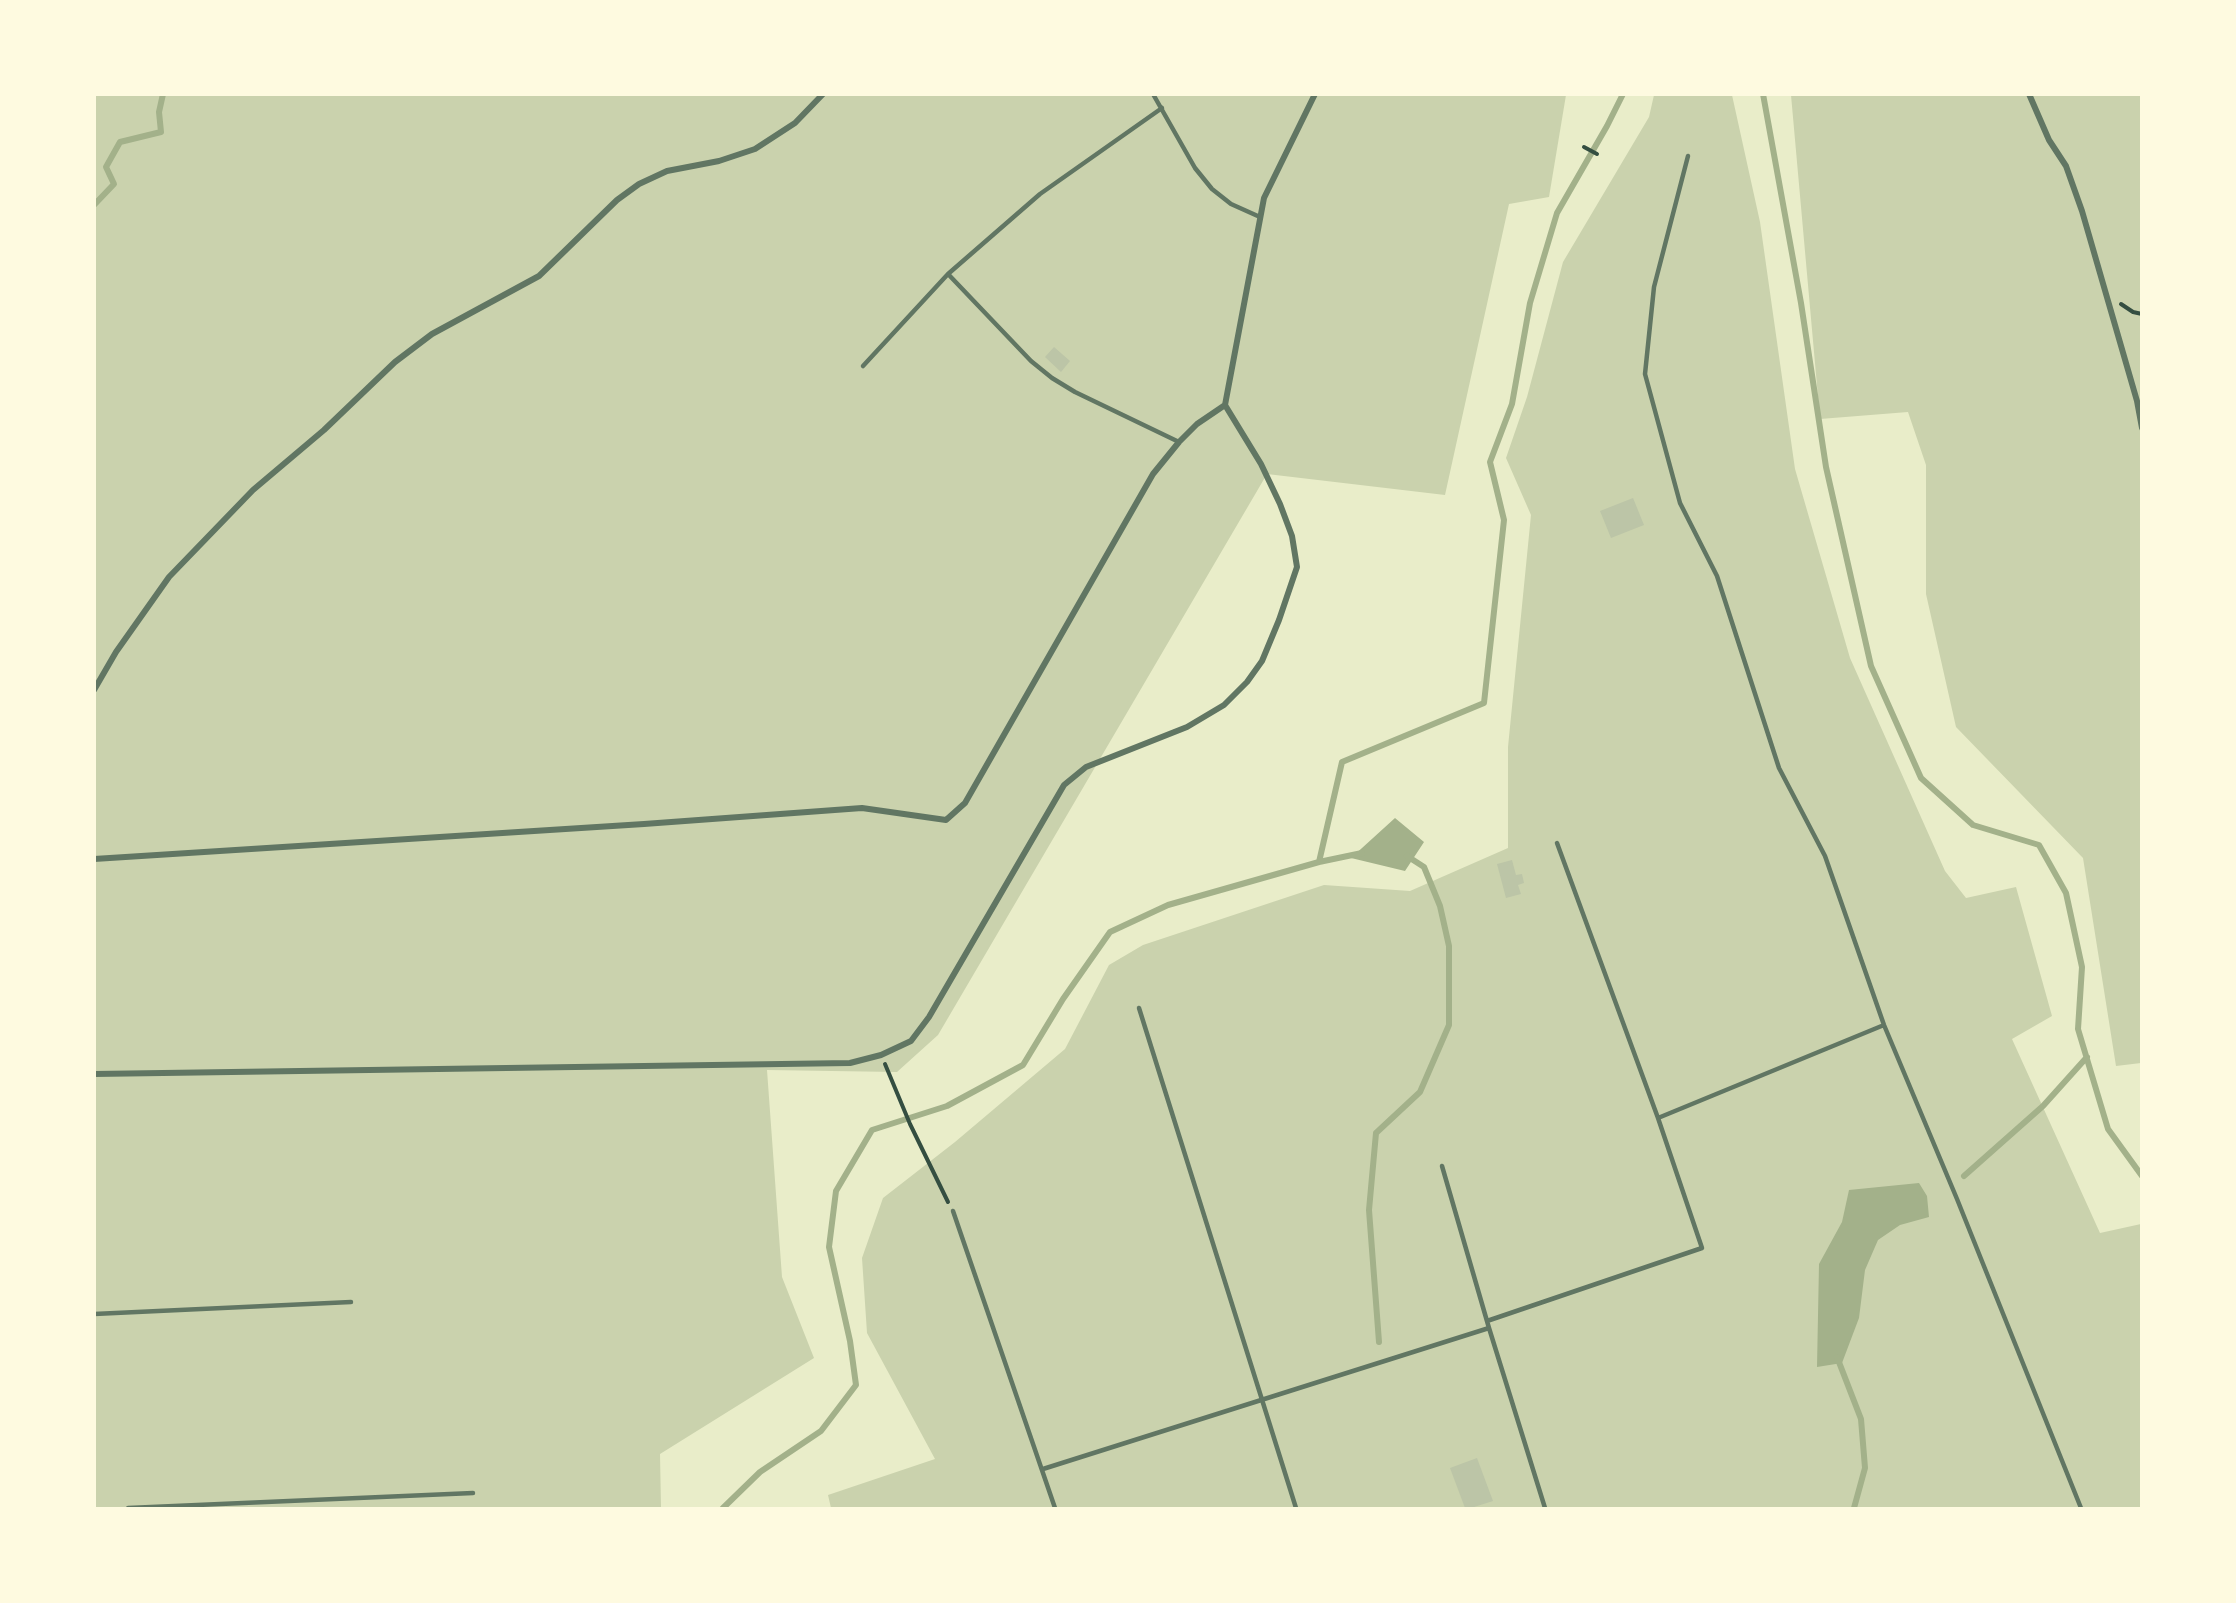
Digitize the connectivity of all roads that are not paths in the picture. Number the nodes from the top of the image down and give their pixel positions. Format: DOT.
graph roads {
  1 [pos="823,94"];
  2 [pos="1153,94"];
  3 [pos="1315,94"];
  4 [pos="2029,94"];
  5 [pos="1162,108"];
  6 [pos="1688,156"];
  7 [pos="1260,217"];
  8 [pos="948,274"];
  9 [pos="863,366"];
  10 [pos="1225,405"];
  11 [pos="2142,428"];
  12 [pos="1179,442"];
  13 [pos="94,690"];
  14 [pos="1557,843"];
  15 [pos="94,859"];
  16 [pos="1139,1008"];
  17 [pos="1884,1025"];
  18 [pos="94,1074"];
  19 [pos="1658,1118"];
  20 [pos="1442,1166"];
  21 [pos="953,1211"];
  22 [pos="351,1302"];
  23 [pos="94,1314"];
  24 [pos="1487,1321"];
  25 [pos="1489,1328"];
  26 [pos="1262,1400"];
  27 [pos="1042,1470"];
  28 [pos="473,1493"];
  29 [pos="128,1509"];
  30 [pos="1055,1509"];
  31 [pos="1296,1509"];
  32 [pos="1545,1509"];
  33 [pos="2081,1509"];
  1 -- 13 [label="street"];
  2 -- 5 [label="lane"];
  3 -- 7 [label="street"];
  4 -- 11 [label="street"];
  5 -- 7 [label="lane"];
  5 -- 8 [label="lane"];
  6 -- 17 [label="lane"];
  7 -- 10 [label="street"];
  8 -- 9 [label="lane"];
  8 -- 12 [label="lane"];
  10 -- 12 [label="street"];
  10 -- 18 [label="street"];
  12 -- 15 [label="street"];
  14 -- 19 [label="lane"];
  16 -- 26 [label="lane"];
  17 -- 19 [label="lane"];
  17 -- 33 [label="lane"];
  19 -- 24 [label="lane"];
  20 -- 24 [label="lane"];
  21 -- 27 [label="lane"];
  22 -- 23 [label="lane"];
  24 -- 25 [label="lane"];
  25 -- 26 [label="lane"];
  25 -- 32 [label="lane"];
  26 -- 27 [label="lane"];
  26 -- 31 [label="lane"];
  27 -- 30 [label="lane"];
  28 -- 29 [label="lane"];
}
